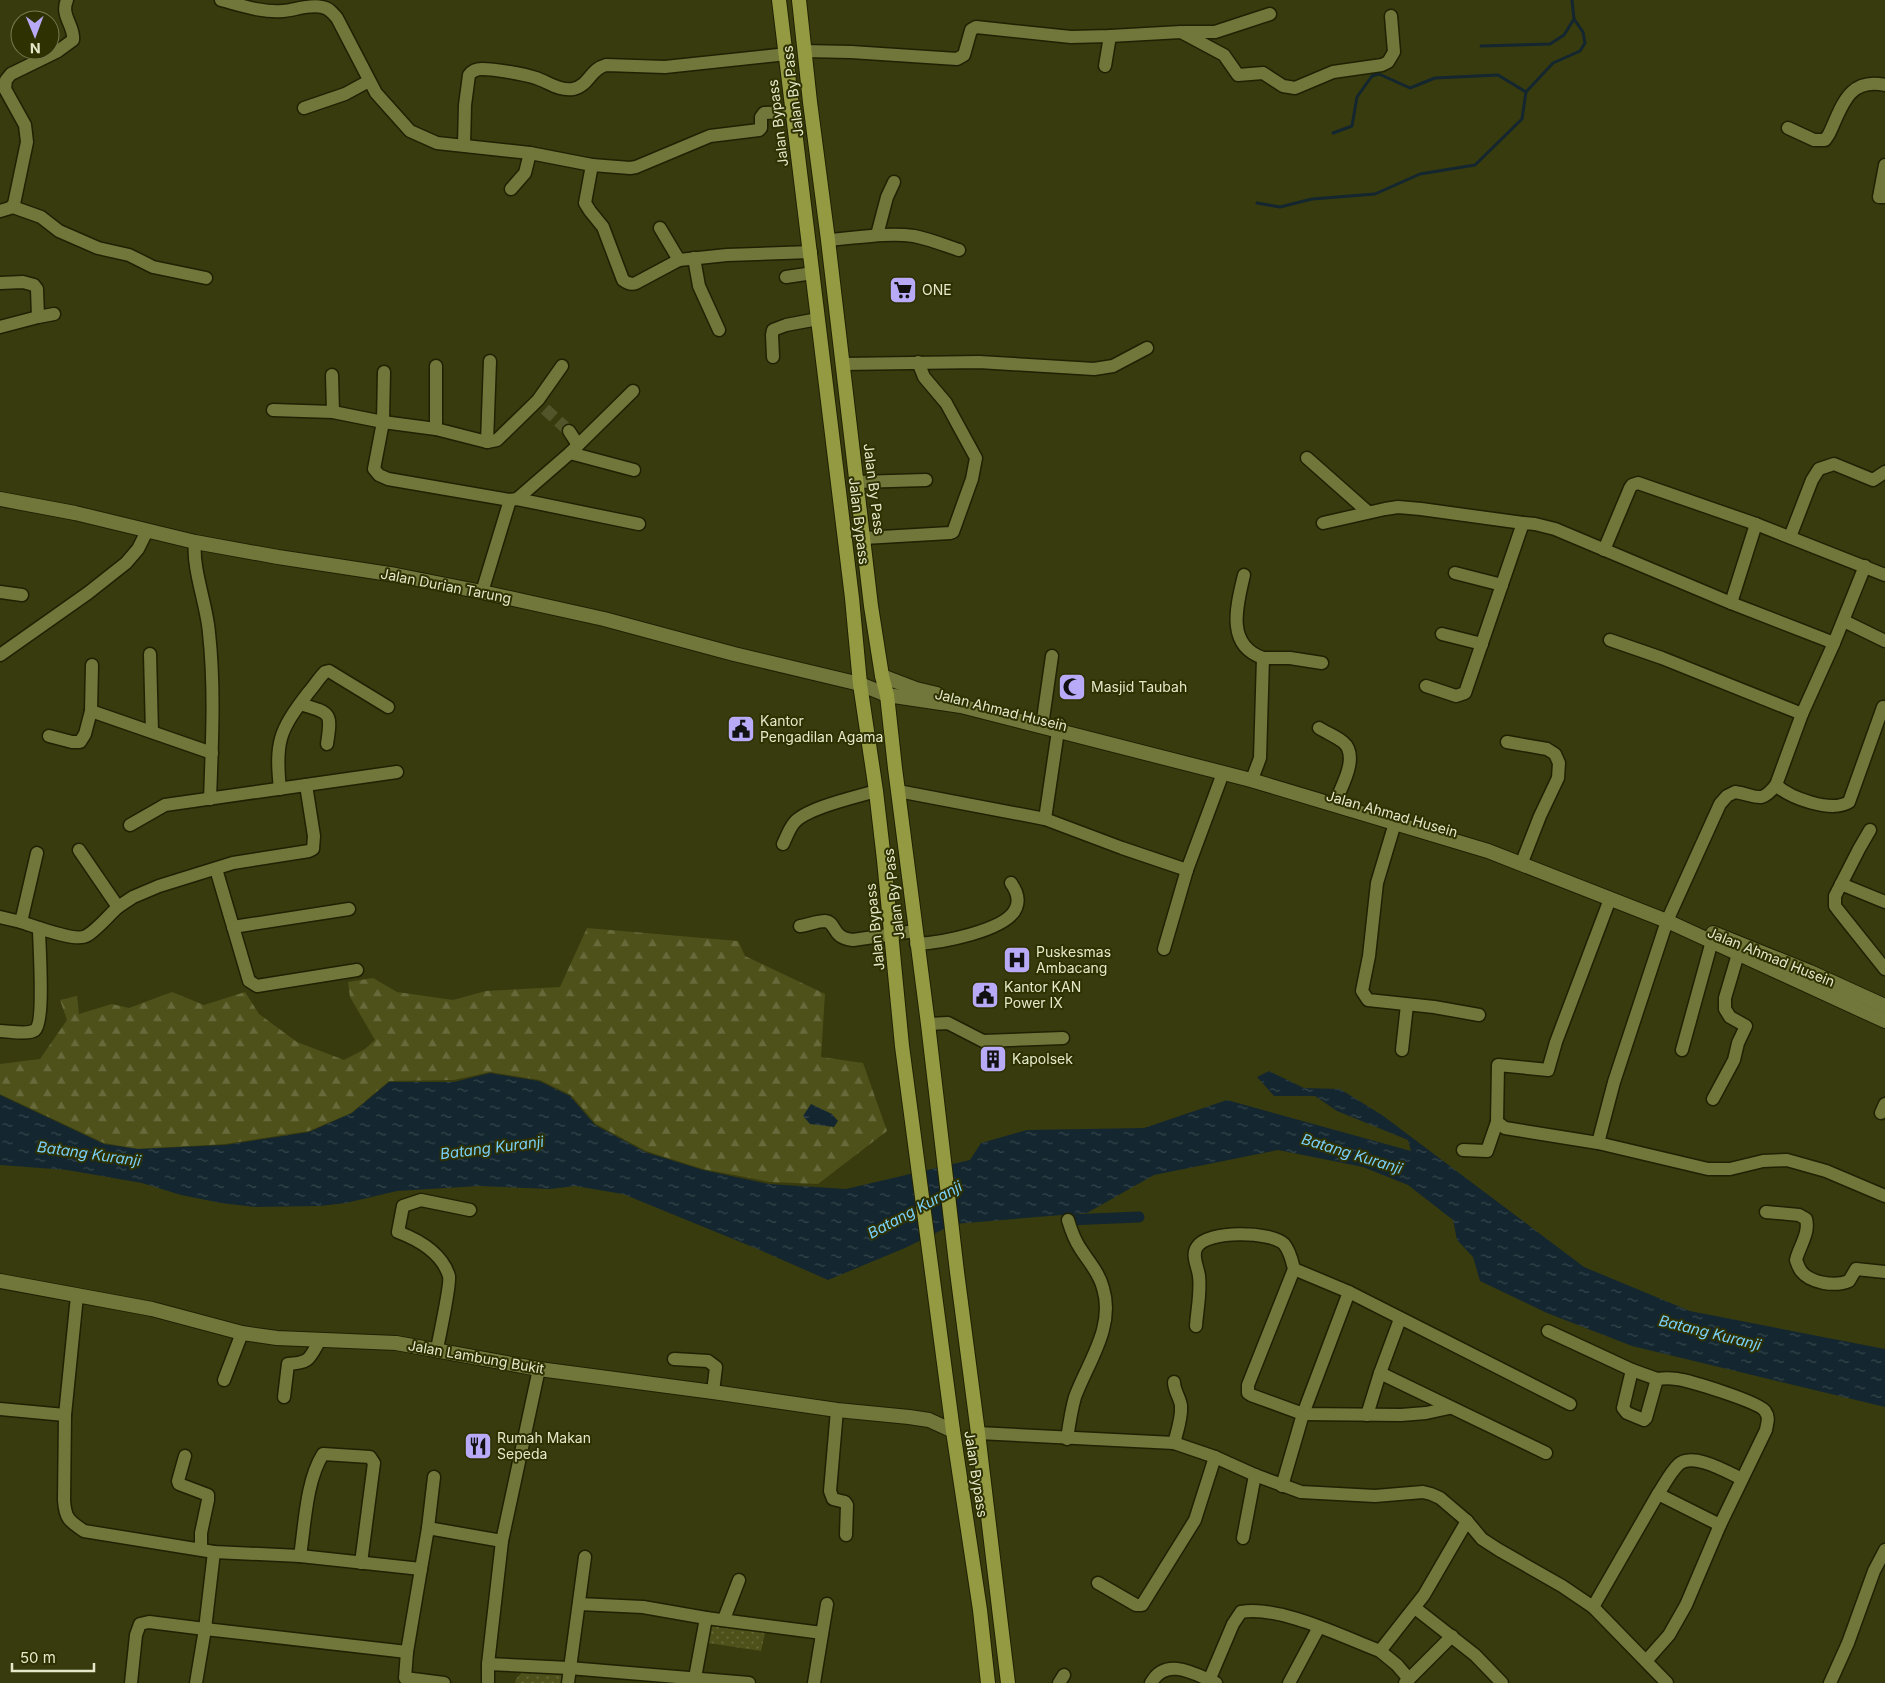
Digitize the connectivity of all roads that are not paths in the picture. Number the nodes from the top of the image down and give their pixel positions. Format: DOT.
graph roads {
  1 [pos="67,0"];
  2 [pos="221,0"];
  3 [pos="800,4"];
  4 [pos="780,5"];
  5 [pos="1270,14"];
  6 [pos="1391,16"];
  7 [pos="1181,32"];
  8 [pos="1110,36"];
  9 [pos="804,52"];
  10 [pos="787,54"];
  11 [pos="1105,66"];
  12 [pos="369,82"];
  13 [pos="1885,85"];
  14 [pos="304,108"];
  15 [pos="793,112"];
  16 [pos="1788,128"];
  17 [pos="464,145"];
  18 [pos="530,152"];
  19 [pos="592,165"];
  20 [pos="1885,165"];
  21 [pos="894,182"];
  22 [pos="511,190"];
  23 [pos="1885,197"];
  24 [pos="13,207"];
  25 [pos="0,211"];
  26 [pos="660,228"];
  27 [pos="877,235"];
  28 [pos="828,240"];
  29 [pos="959,250"];
  30 [pos="810,252"];
  31 [pos="694,258"];
  32 [pos="679,260"];
  33 [pos="813,273"];
  34 [pos="786,277"];
  35 [pos="206,278"];
  36 [pos="0,283"];
  37 [pos="54,314"];
  38 [pos="38,317"];
  39 [pos="818,319"];
  40 [pos="0,327"];
  41 [pos="719,330"];
  42 [pos="1147,348"];
  43 [pos="773,357"];
  44 [pos="822,358"];
  45 [pos="842,358"];
  46 [pos="490,361"];
  47 [pos="918,362"];
  48 [pos="436,366"];
  49 [pos="562,366"];
  50 [pos="384,372"];
  51 [pos="332,375"];
  52 [pos="633,392"];
  53 [pos="273,410"];
  54 [pos="332,412"];
  55 [pos="383,422"];
  56 [pos="436,429"];
  57 [pos="569,431"];
  58 [pos="487,442"];
  59 [pos="574,449"];
  60 [pos="1307,458"];
  61 [pos="634,470"];
  62 [pos="1885,472"];
  63 [pos="926,480"];
  64 [pos="857,482"];
  65 [pos="0,499"];
  66 [pos="514,500"];
  67 [pos="1368,512"];
  68 [pos="1323,523"];
  69 [pos="1523,523"];
  70 [pos="639,524"];
  71 [pos="1756,524"];
  72 [pos="147,531"];
  73 [pos="1790,537"];
  74 [pos="864,538"];
  75 [pos="195,542"];
  76 [pos="1604,550"];
  77 [pos="1865,566"];
  78 [pos="1455,573"];
  79 [pos="1244,575"];
  80 [pos="1885,575"];
  81 [pos="1502,584"];
  82 [pos="0,592"];
  83 [pos="482,592"];
  84 [pos="22,595"];
  85 [pos="1730,603"];
  86 [pos="1844,621"];
  87 [pos="1442,634"];
  88 [pos="1610,640"];
  89 [pos="1885,641"];
  90 [pos="1834,643"];
  91 [pos="1482,644"];
  92 [pos="150,654"];
  93 [pos="0,655"];
  94 [pos="1052,656"];
  95 [pos="1263,658"];
  96 [pos="1322,663"];
  97 [pos="92,665"];
  98 [pos="882,676"];
  99 [pos="860,684"];
  100 [pos="1426,686"];
  101 [pos="887,695"];
  102 [pos="300,704"];
  103 [pos="388,706"];
  104 [pos="1883,707"];
  105 [pos="91,711"];
  106 [pos="1802,714"];
  107 [pos="1043,719"];
  108 [pos="1059,727"];
  109 [pos="1319,728"];
  110 [pos="152,732"];
  111 [pos="49,736"];
  112 [pos="1507,742"];
  113 [pos="327,744"];
  114 [pos="212,753"];
  115 [pos="397,772"];
  116 [pos="1223,773"];
  117 [pos="1254,774"];
  118 [pos="1776,785"];
  119 [pos="306,786"];
  120 [pos="280,789"];
  121 [pos="876,791"];
  122 [pos="898,791"];
  123 [pos="210,798"];
  124 [pos="1338,798"];
  125 [pos="1045,820"];
  126 [pos="1395,823"];
  127 [pos="130,825"];
  128 [pos="1870,830"];
  129 [pos="783,844"];
  130 [pos="79,850"];
  131 [pos="37,853"];
  132 [pos="1524,857"];
  133 [pos="216,869"];
  134 [pos="1187,870"];
  135 [pos="1011,883"];
  136 [pos="1841,884"];
  137 [pos="1610,898"];
  138 [pos="1885,902"];
  139 [pos="118,907"];
  140 [pos="349,909"];
  141 [pos="0,917"];
  142 [pos="1668,918"];
  143 [pos="22,922"];
  144 [pos="800,926"];
  145 [pos="233,927"];
  146 [pos="39,928"];
  147 [pos="892,934"];
  148 [pos="916,937"];
  149 [pos="1712,941"];
  150 [pos="1164,949"];
  151 [pos="1738,954"];
  152 [pos="1885,969"];
  153 [pos="357,970"];
  154 [pos="1407,1005"];
  155 [pos="1885,1006"];
  156 [pos="1479,1015"];
  157 [pos="1885,1021"];
  158 [pos="928,1024"];
  159 [pos="0,1031"];
  160 [pos="1064,1038"];
  161 [pos="1402,1050"];
  162 [pos="1682,1050"];
  163 [pos="1713,1099"];
  164 [pos="1497,1122"];
  165 [pos="1598,1143"];
  166 [pos="1464,1150"];
  167 [pos="1885,1196"];
  168 [pos="470,1210"];
  169 [pos="1766,1212"];
  170 [pos="1068,1220"];
  171 [pos="1294,1269"];
  172 [pos="1885,1272"];
  173 [pos="0,1281"];
  174 [pos="1349,1292"];
  175 [pos="77,1296"];
  176 [pos="1400,1319"];
  177 [pos="1196,1326"];
  178 [pos="1548,1331"];
  179 [pos="242,1333"];
  180 [pos="320,1340"];
  181 [pos="437,1349"];
  182 [pos="674,1359"];
  183 [pos="539,1369"];
  184 [pos="1632,1370"];
  185 [pos="1380,1373"];
  186 [pos="1657,1379"];
  187 [pos="224,1380"];
  188 [pos="1174,1382"];
  189 [pos="713,1392"];
  190 [pos="284,1397"];
  191 [pos="1570,1404"];
  192 [pos="1449,1408"];
  193 [pos="0,1409"];
  194 [pos="837,1410"];
  195 [pos="1303,1414"];
  196 [pos="65,1415"];
  197 [pos="1367,1415"];
  198 [pos="953,1431"];
  199 [pos="978,1433"];
  200 [pos="1068,1439"];
  201 [pos="1174,1443"];
  202 [pos="1546,1453"];
  203 [pos="185,1456"];
  204 [pos="1215,1457"];
  205 [pos="1255,1475"];
  206 [pos="434,1477"];
  207 [pos="1742,1479"];
  208 [pos="1282,1486"];
  209 [pos="1658,1494"];
  210 [pos="1467,1521"];
  211 [pos="1720,1525"];
  212 [pos="428,1528"];
  213 [pos="846,1535"];
  214 [pos="1243,1538"];
  215 [pos="502,1541"];
  216 [pos="1885,1550"];
  217 [pos="207,1551"];
  218 [pos="300,1556"];
  219 [pos="586,1557"];
  220 [pos="361,1563"];
  221 [pos="421,1570"];
  222 [pos="739,1580"];
  223 [pos="1098,1583"];
  224 [pos="578,1604"];
  225 [pos="827,1604"];
  226 [pos="1415,1608"];
  227 [pos="1593,1608"];
  228 [pos="706,1618"];
  229 [pos="724,1620"];
  230 [pos="205,1628"];
  231 [pos="1319,1628"];
  232 [pos="822,1633"];
  233 [pos="1452,1636"];
  234 [pos="1380,1651"];
  235 [pos="407,1652"];
  236 [pos="1646,1662"];
  237 [pos="488,1664"];
  238 [pos="570,1668"];
  239 [pos="631,1678"];
  240 [pos="1493,1680"];
  241 [pos="405,1681"];
  242 [pos="694,1681"];
  243 [pos="1407,1681"];
  244 [pos="1211,1682"];
  245 [pos="1665,1682"];
  246 [pos="131,1683"];
  247 [pos="196,1683"];
  248 [pos="444,1683"];
  249 [pos="488,1683"];
  250 [pos="568,1683"];
  251 [pos="749,1683"];
  252 [pos="814,1683"];
  253 [pos="988,1683"];
  254 [pos="1008,1683"];
  255 [pos="1152,1683"];
  256 [pos="1289,1683"];
  257 [pos="1830,1683"];
  1 -- 24 [label="street"];
  2 -- 12 [label="street"];
  3 -- 4 [label="highway"];
  3 -- 9 [label="highway, Jalan By Pass"];
  4 -- 10 [label="highway, Jalan Bypass"];
  5 -- 7 [label="street"];
  6 -- 7 [label="street"];
  7 -- 8 [label="street"];
  8 -- 9 [label="street"];
  8 -- 11 [label="street"];
  9 -- 28 [label="highway, Jalan By Pass"];
  10 -- 15 [label="highway, Jalan Bypass"];
  10 -- 17 [label="street"];
  12 -- 14 [label="street"];
  12 -- 17 [label="street"];
  13 -- 16 [label="street"];
  15 -- 19 [label="street"];
  15 -- 30 [label="highway, Jalan Bypass"];
  17 -- 18 [label="street"];
  18 -- 19 [label="street"];
  18 -- 22 [label="street"];
  19 -- 32 [label="street"];
  20 -- 23 [label="street"];
  21 -- 27 [label="street"];
  24 -- 25 [label="street"];
  24 -- 35 [label="street"];
  26 -- 32 [label="street"];
  27 -- 28 [label="street"];
  27 -- 29 [label="street"];
  28 -- 45 [label="highway, Jalan By Pass"];
  30 -- 31 [label="street"];
  30 -- 33 [label="highway, Jalan Bypass"];
  31 -- 32 [label="street"];
  31 -- 41 [label="street"];
  33 -- 34 [label="street"];
  33 -- 39 [label="highway, Jalan Bypass"];
  36 -- 38 [label="street"];
  37 -- 38 [label="street"];
  38 -- 40 [label="street"];
  39 -- 43 [label="street"];
  39 -- 44 [label="highway, Jalan Bypass"];
  42 -- 47 [label="street"];
  44 -- 45 [label="highway"];
  44 -- 99 [label="highway, Jalan Bypass"];
  45 -- 47 [label="street"];
  45 -- 64 [label="highway, Jalan By Pass"];
  46 -- 58 [label="street"];
  47 -- 74 [label="street"];
  48 -- 56 [label="street"];
  49 -- 58 [label="street"];
  50 -- 55 [label="street"];
  51 -- 54 [label="street"];
  52 -- 59 [label="street"];
  53 -- 54 [label="street"];
  54 -- 55 [label="street"];
  55 -- 56 [label="street"];
  55 -- 66 [label="street"];
  56 -- 58 [label="street"];
  57 -- 59 [label="street"];
  59 -- 61 [label="street"];
  59 -- 66 [label="street"];
  60 -- 67 [label="street"];
  62 -- 73 [label="street"];
  63 -- 64 [label="street"];
  64 -- 74 [label="highway, Jalan By Pass"];
  65 -- 72 [label="main road, Jalan Durian Tarung"];
  66 -- 70 [label="street"];
  66 -- 83 [label="street"];
  67 -- 68 [label="street"];
  67 -- 69 [label="street"];
  69 -- 76 [label="street"];
  69 -- 81 [label="street"];
  71 -- 73 [label="street"];
  71 -- 76 [label="street"];
  71 -- 85 [label="street"];
  72 -- 75 [label="main road, Jalan Durian Tarung"];
  72 -- 93 [label="street"];
  73 -- 77 [label="street"];
  74 -- 98 [label="highway, Jalan By Pass"];
  75 -- 83 [label="main road, Jalan Durian Tarung"];
  75 -- 114 [label="street"];
  76 -- 85 [label="street"];
  77 -- 80 [label="street"];
  77 -- 86 [label="street"];
  78 -- 81 [label="street"];
  79 -- 95 [label="street"];
  81 -- 91 [label="street"];
  82 -- 84 [label="street"];
  83 -- 99 [label="main road, Jalan Durian Tarung"];
  85 -- 90 [label="street"];
  86 -- 89 [label="street"];
  86 -- 90 [label="street"];
  87 -- 91 [label="street"];
  88 -- 106 [label="street"];
  90 -- 106 [label="street"];
  91 -- 100 [label="street"];
  92 -- 110 [label="street"];
  94 -- 107 [label="street"];
  95 -- 96 [label="street"];
  95 -- 117 [label="street"];
  97 -- 105 [label="street"];
  98 -- 101 [label="highway, Jalan By Pass"];
  98 -- 107 [label="main road, Jalan Ahmad Husein"];
  99 -- 101 [label="main road, Jalan Durian Tarung"];
  99 -- 121 [label="highway, Jalan Bypass"];
  101 -- 108 [label="main road, Jalan Ahmad Husein"];
  101 -- 122 [label="highway, Jalan By Pass"];
  102 -- 103 [label="street"];
  102 -- 113 [label="street"];
  102 -- 120 [label="street"];
  104 -- 118 [label="street"];
  105 -- 110 [label="street"];
  105 -- 111 [label="street"];
  106 -- 118 [label="street"];
  107 -- 108 [label="main road, Jalan Ahmad Husein"];
  108 -- 116 [label="main road, Jalan Ahmad Husein"];
  108 -- 117 [label="main road, Jalan Ahmad Husein"];
  108 -- 125 [label="street"];
  109 -- 124 [label="street"];
  110 -- 114 [label="street"];
  112 -- 132 [label="street"];
  114 -- 123 [label="street"];
  115 -- 119 [label="street"];
  116 -- 126 [label="main road, Jalan Ahmad Husein"];
  116 -- 134 [label="street"];
  117 -- 124 [label="main road, Jalan Ahmad Husein"];
  118 -- 142 [label="street"];
  119 -- 120 [label="street"];
  119 -- 133 [label="street"];
  120 -- 123 [label="street"];
  121 -- 129 [label="street"];
  121 -- 147 [label="highway, Jalan Bypass"];
  122 -- 125 [label="street"];
  122 -- 148 [label="highway, Jalan By Pass"];
  123 -- 127 [label="street"];
  124 -- 132 [label="main road, Jalan Ahmad Husein"];
  125 -- 134 [label="street"];
  126 -- 137 [label="main road, Jalan Ahmad Husein"];
  126 -- 154 [label="street"];
  128 -- 136 [label="street"];
  130 -- 139 [label="street"];
  131 -- 143 [label="street"];
  132 -- 142 [label="main road, Jalan Ahmad Husein"];
  133 -- 139 [label="street"];
  133 -- 145 [label="street"];
  134 -- 150 [label="street"];
  135 -- 148 [label="street"];
  136 -- 138 [label="street"];
  136 -- 152 [label="street"];
  137 -- 142 [label="main road, Jalan Ahmad Husein"];
  137 -- 164 [label="street"];
  139 -- 146 [label="street"];
  140 -- 145 [label="street"];
  141 -- 143 [label="street"];
  142 -- 149 [label="main road, Jalan Ahmad Husein"];
  142 -- 155 [label="main road, Jalan Ahmad Husein"];
  142 -- 165 [label="street"];
  143 -- 146 [label="street"];
  144 -- 147 [label="street"];
  145 -- 153 [label="street"];
  146 -- 159 [label="street"];
  147 -- 148 [label="street"];
  147 -- 198 [label="highway, Jalan Bypass"];
  148 -- 158 [label="highway, Jalan By Pass"];
  149 -- 151 [label="main road, Jalan Ahmad Husein"];
  149 -- 162 [label="street"];
  151 -- 157 [label="main road, Jalan Ahmad Husein"];
  151 -- 163 [label="street"];
  154 -- 156 [label="street"];
  154 -- 161 [label="street"];
  158 -- 160 [label="street"];
  158 -- 199 [label="highway, Jalan By Pass"];
  164 -- 165 [label="street"];
  164 -- 166 [label="street"];
  165 -- 167 [label="street"];
  168 -- 181 [label="street"];
  169 -- 172 [label="street"];
  170 -- 200 [label="street"];
  171 -- 174 [label="street"];
  171 -- 177 [label="street"];
  171 -- 195 [label="street"];
  173 -- 175 [label="main road, Jalan Lambung Bukit"];
  174 -- 176 [label="street"];
  174 -- 195 [label="street"];
  175 -- 179 [label="main road, Jalan Lambung Bukit"];
  175 -- 196 [label="street"];
  176 -- 185 [label="street"];
  176 -- 191 [label="street"];
  178 -- 184 [label="street"];
  179 -- 180 [label="main road, Jalan Lambung Bukit"];
  179 -- 187 [label="street"];
  180 -- 181 [label="main road, Jalan Lambung Bukit"];
  180 -- 190 [label="street"];
  181 -- 183 [label="main road, Jalan Lambung Bukit"];
  182 -- 189 [label="street"];
  183 -- 189 [label="main road, Jalan Lambung Bukit"];
  183 -- 215 [label="street"];
  184 -- 186 [label="street"];
  184 -- 186 [label="street"];
  185 -- 192 [label="street"];
  185 -- 197 [label="street"];
  186 -- 207 [label="street"];
  188 -- 201 [label="street"];
  189 -- 194 [label="main road, Jalan Lambung Bukit"];
  192 -- 197 [label="street"];
  192 -- 202 [label="street"];
  193 -- 196 [label="street"];
  194 -- 198 [label="main road, Jalan Lambung Bukit"];
  194 -- 213 [label="street"];
  195 -- 197 [label="street"];
  195 -- 208 [label="street"];
  196 -- 217 [label="street"];
  198 -- 253 [label="highway, Jalan Bypass"];
  199 -- 200 [label="street"];
  199 -- 254 [label="highway, Jalan By Pass"];
  200 -- 201 [label="street"];
  201 -- 204 [label="street"];
  203 -- 217 [label="street"];
  204 -- 205 [label="street"];
  204 -- 223 [label="street"];
  205 -- 208 [label="street"];
  205 -- 214 [label="street"];
  206 -- 212 [label="street"];
  207 -- 209 [label="street"];
  207 -- 211 [label="street"];
  208 -- 210 [label="street"];
  209 -- 211 [label="street"];
  209 -- 227 [label="street"];
  210 -- 226 [label="street"];
  210 -- 227 [label="street"];
  211 -- 236 [label="street"];
  212 -- 215 [label="street"];
  212 -- 221 [label="street"];
  215 -- 237 [label="street"];
  216 -- 257 [label="street"];
  217 -- 218 [label="street"];
  217 -- 230 [label="street"];
  218 -- 220 [label="street"];
  218 -- 220 [label="street"];
  219 -- 224 [label="street"];
  220 -- 221 [label="street"];
  221 -- 235 [label="street"];
  222 -- 229 [label="street"];
  224 -- 228 [label="street"];
  224 -- 238 [label="street"];
  225 -- 232 [label="street"];
  226 -- 233 [label="street"];
  226 -- 234 [label="street"];
  227 -- 236 [label="street"];
  228 -- 229 [label="street"];
  228 -- 242 [label="street"];
  229 -- 232 [label="street"];
  230 -- 235 [label="street"];
  230 -- 246 [label="street"];
  230 -- 247 [label="street"];
  231 -- 234 [label="street"];
  231 -- 244 [label="street"];
  231 -- 256 [label="street"];
  232 -- 252 [label="street"];
  233 -- 240 [label="street"];
  233 -- 243 [label="street"];
  234 -- 243 [label="street"];
  235 -- 241 [label="street"];
  236 -- 245 [label="street"];
  237 -- 238 [label="street"];
  237 -- 249 [label="street"];
  238 -- 239 [label="street"];
  238 -- 250 [label="street"];
  239 -- 242 [label="street"];
  241 -- 248 [label="street"];
  242 -- 251 [label="street"];
  244 -- 255 [label="street"];
}
